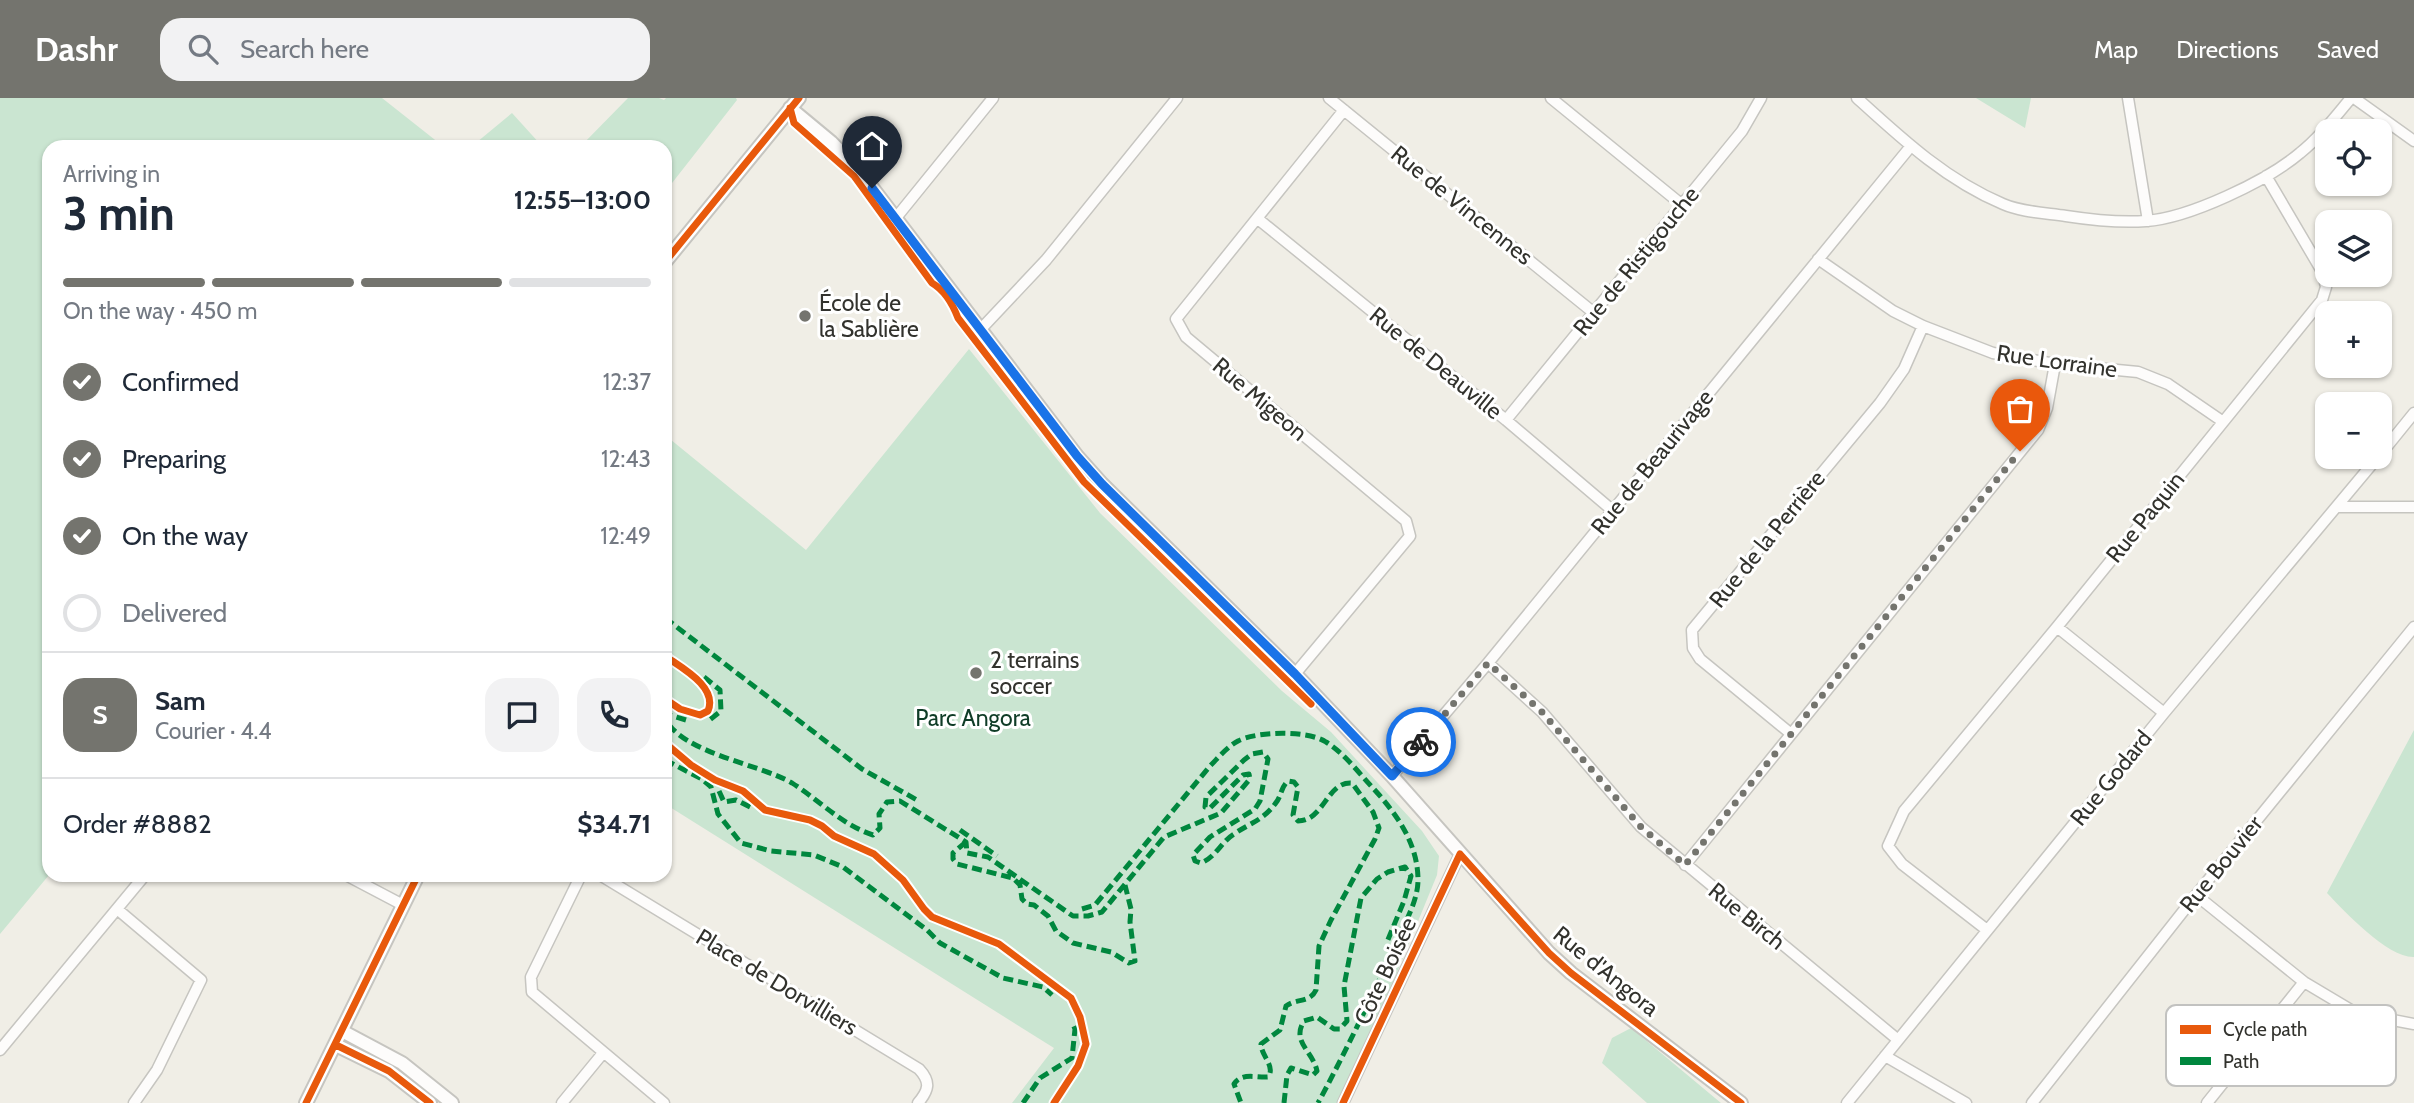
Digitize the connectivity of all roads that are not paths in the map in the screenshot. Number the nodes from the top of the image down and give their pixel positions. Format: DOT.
graph roads {
  1 [pos="993,98"];
  2 [pos="1177,98"];
  3 [pos="1329,98"];
  4 [pos="1551,98"];
  5 [pos="1761,98"];
  6 [pos="1857,98"];
  7 [pos="2128,98"];
  8 [pos="2353,98"];
  9 [pos="795,103"];
  10 [pos="1344,110"];
  11 [pos="2414,141"];
  12 [pos="1910,146"];
  13 [pos="2266,176"];
  14 [pos="1681,204"];
  15 [pos="895,219"];
  16 [pos="1258,219"];
  17 [pos="2148,221"];
  18 [pos="672,253"];
  19 [pos="1818,260"];
  20 [pos="1594,313"];
  21 [pos="1923,326"];
  22 [pos="981,329"];
  23 [pos="2055,364"];
  24 [pos="2414,413"];
  25 [pos="1506,420"];
  26 [pos="2222,421"];
  27 [pos="2392,440"];
  28 [pos="2368,469"];
  29 [pos="2414,507"];
  30 [pos="2337,508"];
  31 [pos="1612,510"];
  32 [pos="2057,627"];
  33 [pos="2414,627"];
  34 [pos="1488,663"];
  35 [pos="1295,674"];
  36 [pos="2164,713"];
  37 [pos="1790,733"];
  38 [pos="1392,776"];
  39 [pos="1460,854"];
  40 [pos="1685,865"];
  41 [pos="139,882"];
  42 [pos="359,882"];
  43 [pos="414,882"];
  44 [pos="578,882"];
  45 [pos="612,882"];
  46 [pos="2196,895"];
  47 [pos="403,905"];
  48 [pos="117,908"];
  49 [pos="1987,930"];
  50 [pos="2304,982"];
  51 [pos="2286,1005"];
  52 [pos="2343,1005"];
  53 [pos="2396,1021"];
  54 [pos="2414,1024"];
  55 [pos="342,1031"];
  56 [pos="1897,1039"];
  57 [pos="335,1045"];
  58 [pos="0,1050"];
  59 [pos="603,1052"];
  60 [pos="1885,1056"];
  61 [pos="2221,1086"];
  62 [pos="134,1103"];
  63 [pos="306,1103"];
  64 [pos="430,1103"];
  65 [pos="452,1103"];
  66 [pos="562,1103"];
  67 [pos="664,1103"];
  68 [pos="918,1103"];
  69 [pos="1343,1103"];
  70 [pos="1741,1103"];
  71 [pos="1847,1103"];
  72 [pos="1966,1103"];
  73 [pos="2032,1103"];
  74 [pos="2207,1103"];
  1 -- 15 [label="street"];
  2 -- 22 [label="street"];
  3 -- 10 [label="street, Rue de Vincennes"];
  4 -- 14 [label="street"];
  5 -- 14 [label="street, Rue de Ristigouche"];
  6 -- 12 [label="street"];
  7 -- 17 [label="street"];
  8 -- 11 [label="street"];
  8 -- 13 [label="street"];
  9 -- 15 [label="street, Rue d'Angora"];
  9 -- 18 [label="street"];
  10 -- 16 [label="street, Rue Migeon"];
  10 -- 20 [label="street, Rue de Vincennes"];
  12 -- 17 [label="street"];
  12 -- 19 [label="street, Rue de Beaurivage"];
  13 -- 17 [label="street"];
  13 -- 26 [label="street, Rue Paquin"];
  14 -- 20 [label="street, Rue de Ristigouche"];
  15 -- 22 [label="street, Rue d'Angora"];
  16 -- 25 [label="street, Rue de Deauville"];
  16 -- 35 [label="street, Rue Migeon"];
  19 -- 21 [label="street, Rue Lorraine"];
  19 -- 31 [label="street, Rue de Beaurivage"];
  20 -- 25 [label="street, Rue de Ristigouche"];
  21 -- 23 [label="street, Rue Lorraine"];
  21 -- 37 [label="street, Rue de la Perrière"];
  22 -- 35 [label="street, Rue d'Angora"];
  23 -- 26 [label="street, Rue Lorraine"];
  23 -- 37 [label="street"];
  24 -- 27 [label="street, Rue Godard"];
  25 -- 31 [label="street, Rue de Deauville"];
  26 -- 32 [label="street, Rue Paquin"];
  28 -- 30 [label="street, Rue Godard"];
  29 -- 30 [label="street"];
  30 -- 36 [label="street, Rue Godard"];
  31 -- 34 [label="street, Rue de Beaurivage"];
  32 -- 36 [label="street"];
  32 -- 49 [label="street, Rue Paquin"];
  33 -- 46 [label="street, Rue Bouvier"];
  34 -- 38 [label="street, Rue de Beaurivage"];
  34 -- 40 [label="street, Rue Birch"];
  35 -- 38 [label="street, Rue d'Angora"];
  36 -- 49 [label="street, Rue Godard"];
  37 -- 40 [label="street"];
  38 -- 39 [label="street, Rue d'Angora"];
  39 -- 69 [label="street, Côte Boisée"];
  39 -- 70 [label="street, Rue d'Angora"];
  40 -- 56 [label="street, Rue Birch"];
  41 -- 48 [label="street"];
  42 -- 47 [label="street"];
  43 -- 47 [label="street"];
  44 -- 59 [label="street"];
  45 -- 68 [label="street, Place de Dorvilliers"];
  46 -- 50 [label="street"];
  46 -- 73 [label="street, Rue Bouvier"];
  47 -- 55 [label="street"];
  48 -- 58 [label="street"];
  48 -- 62 [label="street"];
  49 -- 56 [label="street, Rue Godard"];
  50 -- 51 [label="street"];
  50 -- 52 [label="street"];
  53 -- 54 [label="street"];
  55 -- 57 [label="street"];
  55 -- 65 [label="street"];
  56 -- 60 [label="street, Rue Godard"];
  57 -- 63 [label="street"];
  57 -- 64 [label="street"];
  59 -- 66 [label="street"];
  59 -- 67 [label="street"];
  60 -- 71 [label="street, Rue Godard"];
  60 -- 72 [label="street"];
  61 -- 74 [label="street"];
}
